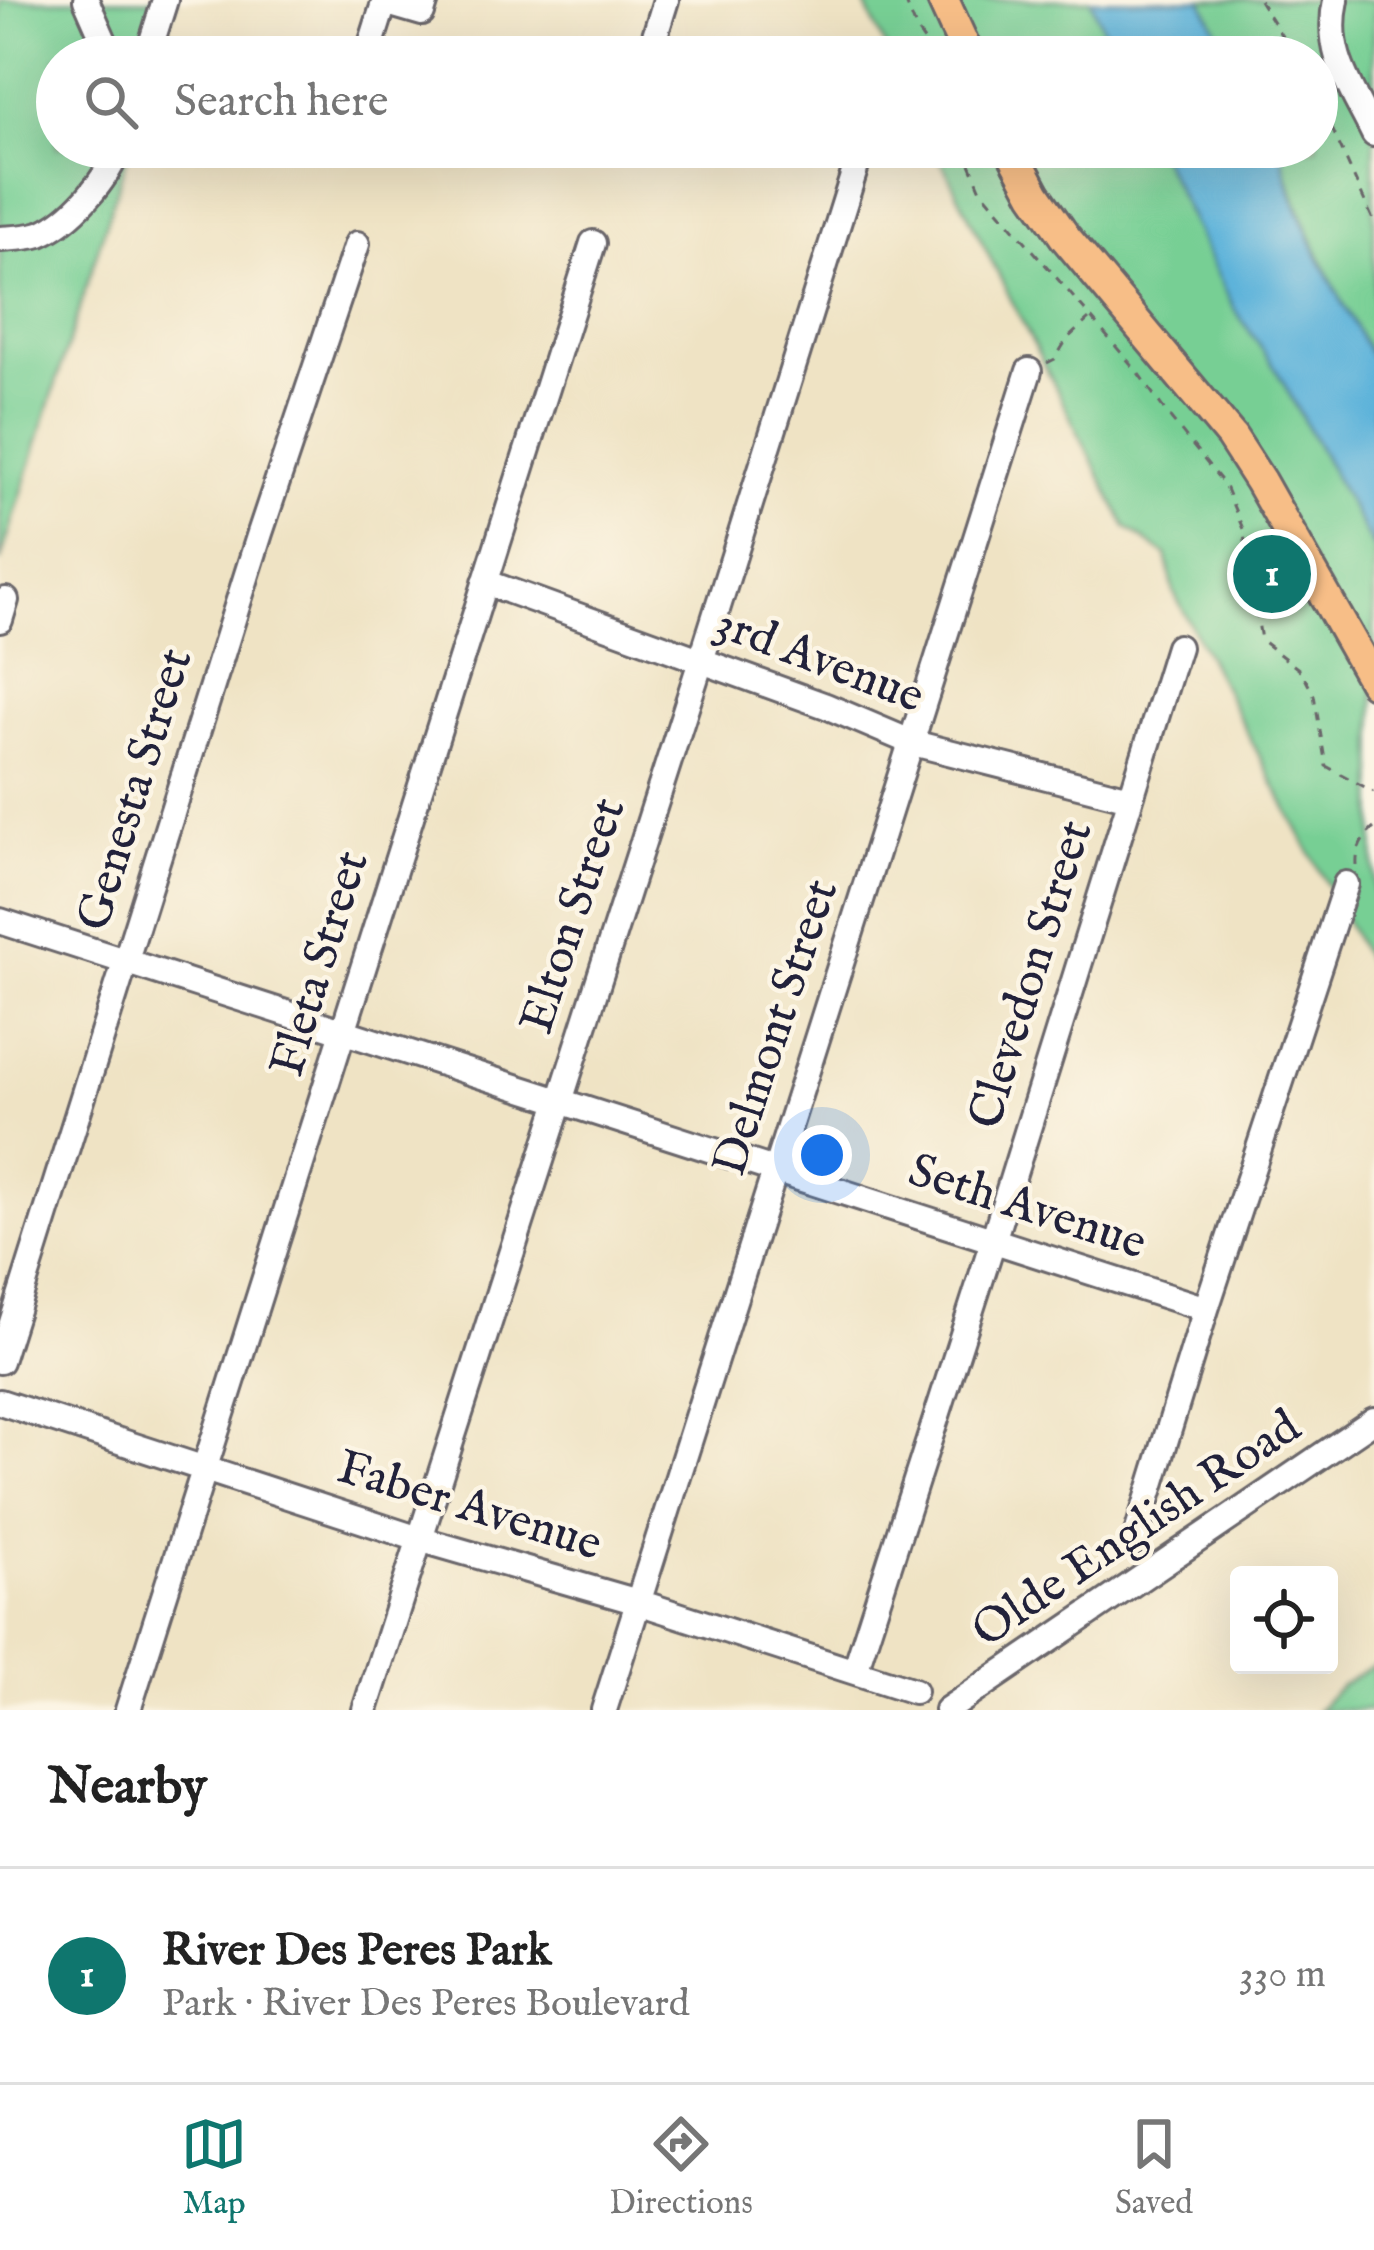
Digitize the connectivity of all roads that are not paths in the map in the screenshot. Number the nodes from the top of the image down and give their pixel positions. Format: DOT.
graph roads {
  1 [pos="86,0"];
  2 [pos="165,0"];
  3 [pos="426,0"];
  4 [pos="666,0"];
  5 [pos="943,0"];
  6 [pos="1336,0"];
  7 [pos="385,1"];
  8 [pos="102,36"];
  9 [pos="154,36"];
  10 [pos="374,36"];
  11 [pos="655,36"];
  12 [pos="959,36"];
  13 [pos="1333,36"];
  14 [pos="1338,59"];
  15 [pos="1374,134"];
  16 [pos="109,168"];
  17 [pos="855,168"];
  18 [pos="1022,168"];
  19 [pos="0,239"];
  20 [pos="593,242"];
  21 [pos="356,244"];
  22 [pos="1029,371"];
  23 [pos="485,582"];
  24 [pos="1178,646"];
  25 [pos="701,661"];
  26 [pos="1374,682"];
  27 [pos="913,743"];
  28 [pos="1130,797"];
  29 [pos="1346,884"];
  30 [pos="0,921"];
  31 [pos="126,962"];
  32 [pos="344,1032"];
  33 [pos="558,1102"];
  34 [pos="774,1172"];
  35 [pos="993,1241"];
  36 [pos="1206,1310"];
  37 [pos="0,1361"];
  38 [pos="0,1402"];
  39 [pos="1374,1420"];
  40 [pos="206,1467"];
  41 [pos="419,1539"];
  42 [pos="1134,1543"];
  43 [pos="638,1602"];
  44 [pos="855,1671"];
  45 [pos="914,1691"];
  46 [pos="128,1710"];
  47 [pos="365,1710"];
  48 [pos="604,1710"];
  49 [pos="947,1710"];
  1 -- 8 [label="street"];
  2 -- 9 [label="street"];
  3 -- 7 [label="street"];
  4 -- 11 [label="street"];
  5 -- 12 [label="main road"];
  6 -- 13 [label="street"];
  7 -- 10 [label="street"];
  14 -- 15 [label="street"];
  16 -- 19 [label="street"];
  17 -- 25 [label="street, Elton Street"];
  18 -- 26 [label="main road"];
  20 -- 23 [label="street, Fleta Street"];
  21 -- 31 [label="street, Genesta Street"];
  22 -- 27 [label="street, Delmont Street"];
  23 -- 25 [label="street, 3rd Avenue"];
  23 -- 32 [label="street, Fleta Street"];
  24 -- 28 [label="street, Clevedon Street"];
  25 -- 27 [label="street, 3rd Avenue"];
  25 -- 33 [label="street, Elton Street"];
  27 -- 28 [label="street, 3rd Avenue"];
  27 -- 34 [label="street, Delmont Street"];
  28 -- 35 [label="street, Clevedon Street"];
  29 -- 36 [label="street"];
  30 -- 31 [label="street, Seth Avenue"];
  31 -- 32 [label="street, Seth Avenue"];
  31 -- 37 [label="street, Genesta Street"];
  32 -- 33 [label="street, Seth Avenue"];
  32 -- 40 [label="street, Fleta Street"];
  33 -- 34 [label="street, Seth Avenue"];
  33 -- 41 [label="street, Elton Street"];
  34 -- 35 [label="street, Seth Avenue"];
  34 -- 43 [label="street, Delmont Street"];
  35 -- 36 [label="street, Seth Avenue"];
  35 -- 44 [label="street, Clevedon Street"];
  36 -- 42 [label="street"];
  38 -- 40 [label="street, Faber Avenue"];
  39 -- 49 [label="street, Olde English Road"];
  40 -- 41 [label="street, Faber Avenue"];
  40 -- 46 [label="street, Fleta Street"];
  41 -- 43 [label="street, Faber Avenue"];
  41 -- 47 [label="street, Elton Street"];
  43 -- 44 [label="street, Faber Avenue"];
  43 -- 48 [label="street, Delmont Street"];
  44 -- 45 [label="street, Faber Avenue"];
}
